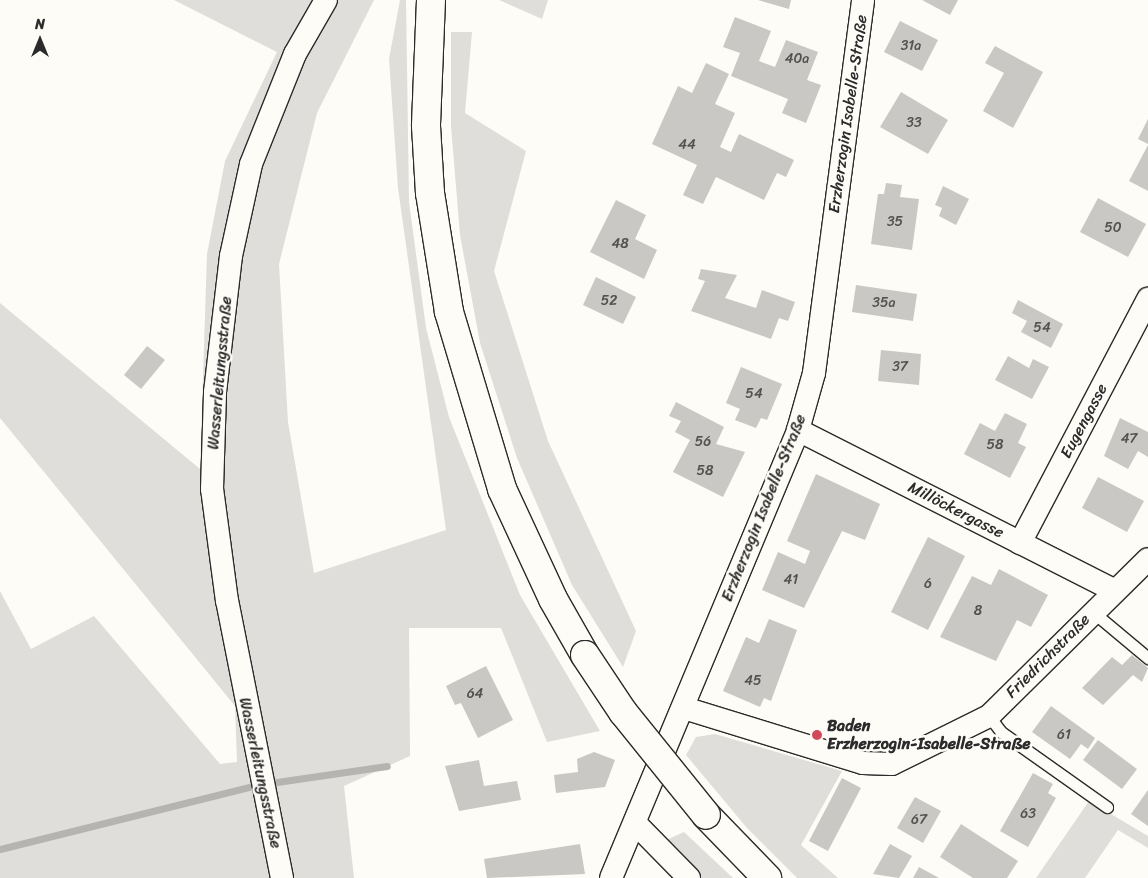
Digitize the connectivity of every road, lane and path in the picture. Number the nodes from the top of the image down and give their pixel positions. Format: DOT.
graph roads {
  1 [pos="326,0"];
  2 [pos="431,0"];
  3 [pos="863,0"];
  4 [pos="1148,299"];
  5 [pos="798,430"];
  6 [pos="1020,543"];
  7 [pos="1148,560"];
  8 [pos="1114,590"];
  9 [pos="1092,612"];
  10 [pos="1148,658"];
  11 [pos="684,708"];
  12 [pos="989,716"];
  13 [pos="1107,807"];
  14 [pos="635,823"];
  15 [pos="282,878"];
  16 [pos="611,878"];
  17 [pos="688,878"];
  18 [pos="767,878"];
  1 -- 15 [label="street, Wasserleitungsstraße"];
  2 -- 18 [label="main road, bridge"];
  3 -- 5 [label="street, Erzherzogin Isabelle-Straße"];
  4 -- 6 [label="street, Eugengasse"];
  5 -- 6 [label="street, Millöckergasse"];
  5 -- 11 [label="street, Erzherzogin Isabelle-Straße"];
  6 -- 8 [label="street, Millöckergasse"];
  7 -- 8 [label="street, Friedrichstraße"];
  8 -- 9 [label="street, Friedrichstraße"];
  9 -- 10 [label="lane"];
  9 -- 12 [label="street, Friedrichstraße"];
  11 -- 12 [label="street, Friedrichstraße"];
  11 -- 14 [label="street, Erzherzogin Isabelle-Straße"];
  12 -- 13 [label="lane"];
  14 -- 16 [label="street, Erzherzogin Isabelle-Straße"];
  14 -- 17 [label="street"];
}
